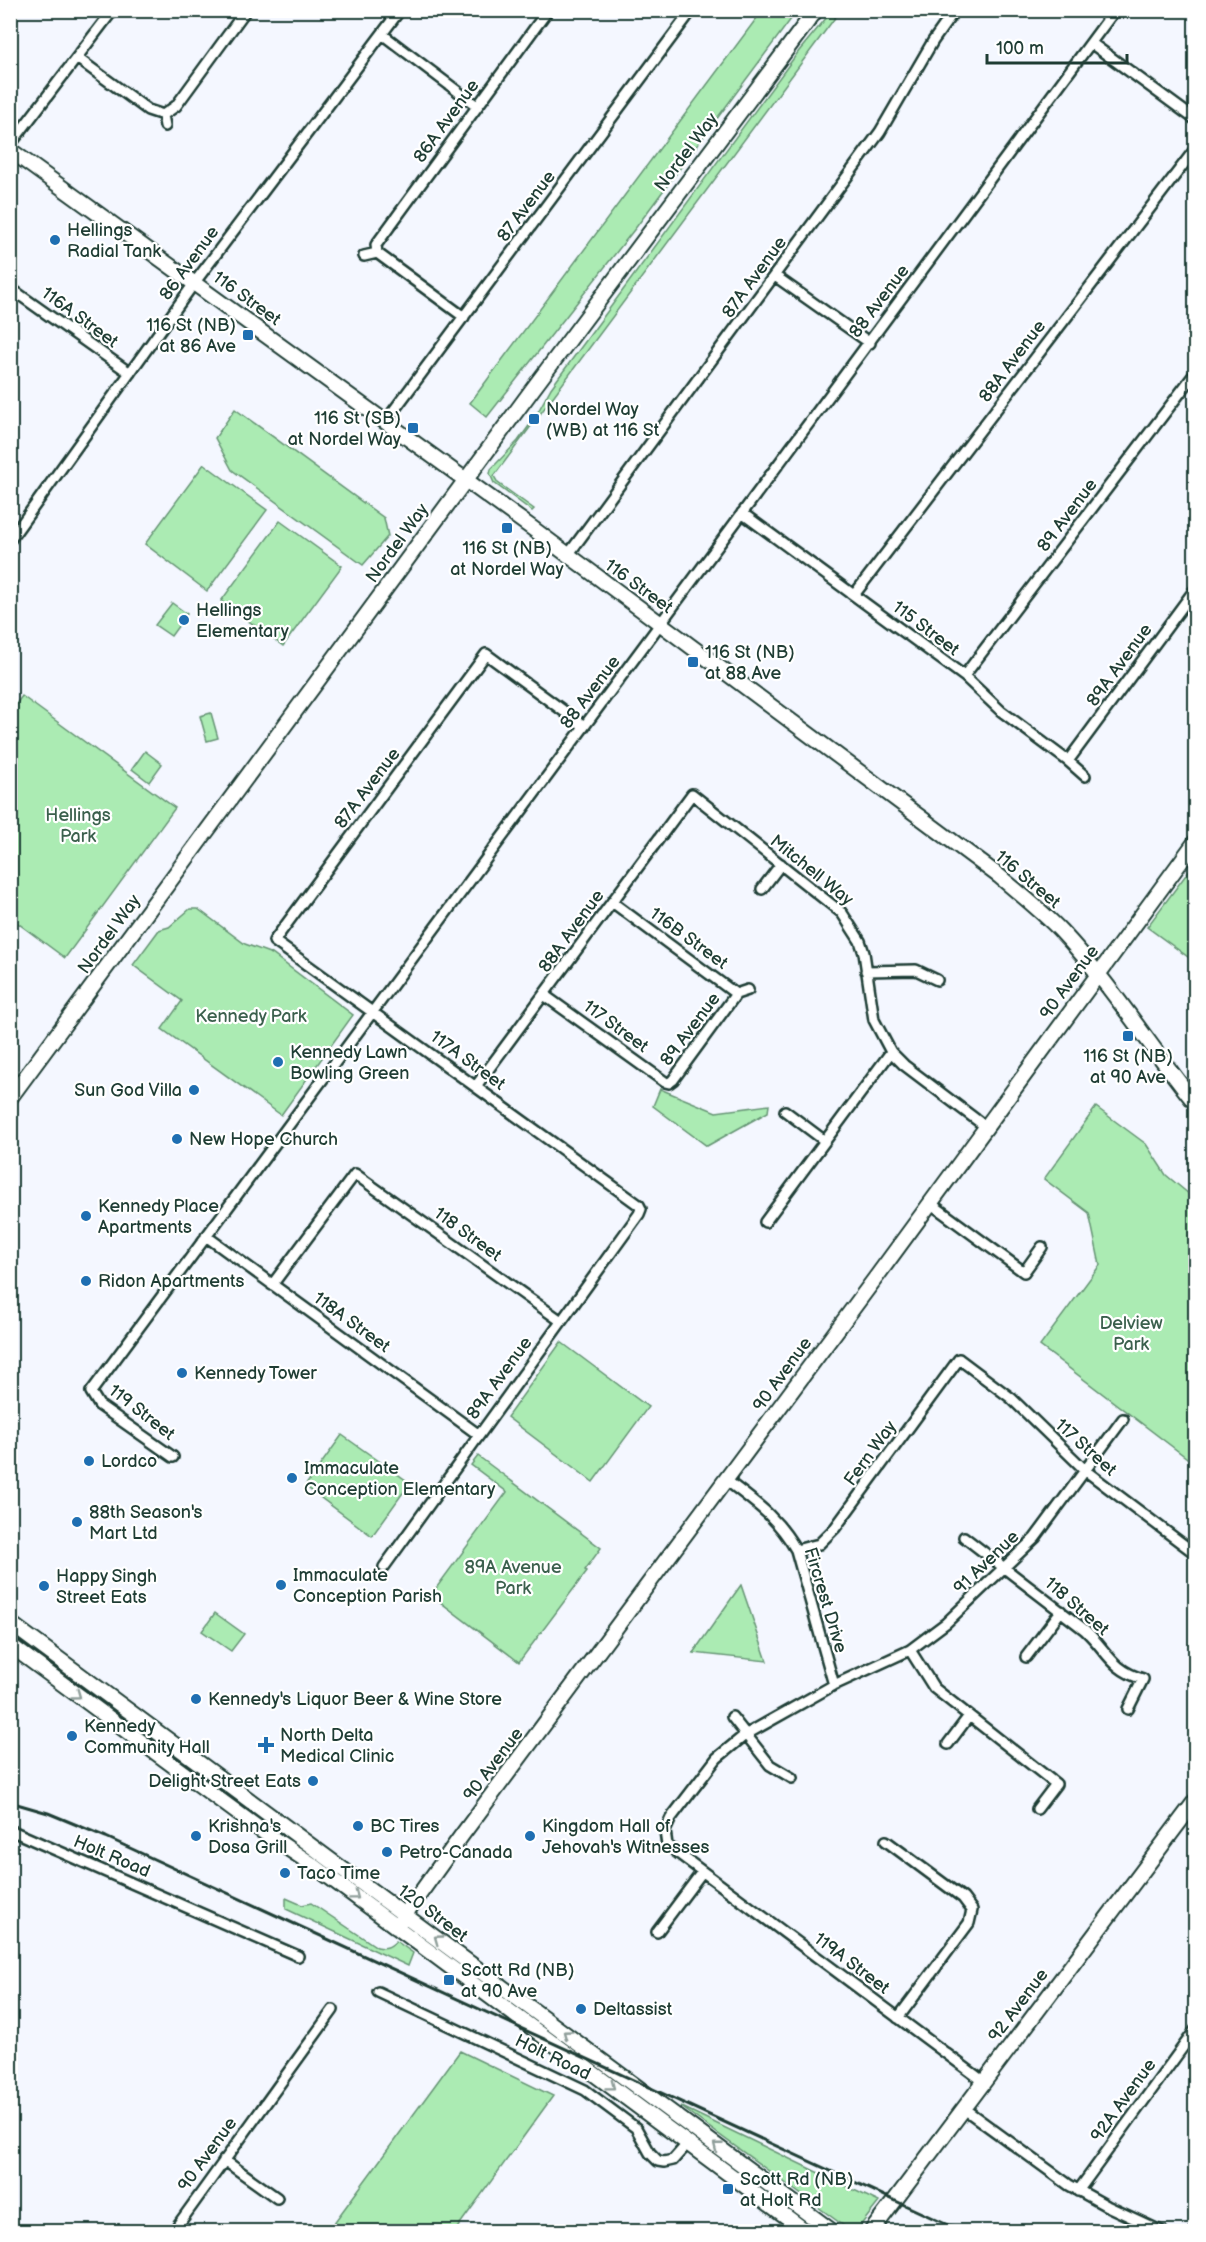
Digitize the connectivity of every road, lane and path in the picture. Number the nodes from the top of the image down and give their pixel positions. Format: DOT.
graph roads {
  1 [pos="113,10"];
  2 [pos="246,10"];
  3 [pos="400,10"];
  4 [pos="548,10"];
  5 [pos="692,10"];
  6 [pos="816,10"];
  7 [pos="955,10"];
  8 [pos="1114,10"];
  9 [pos="382,34"];
  10 [pos="1091,43"];
  11 [pos="77,58"];
  12 [pos="477,106"];
  13 [pos="163,115"];
  14 [pos="1196,120"];
  15 [pos="165,126"];
  16 [pos="10,145"];
  17 [pos="1196,148"];
  18 [pos="10,150"];
  19 [pos="377,254"];
  20 [pos="364,256"];
  21 [pos="775,276"];
  22 [pos="195,282"];
  23 [pos="10,288"];
  24 [pos="464,317"];
  25 [pos="870,343"];
  26 [pos="1196,372"];
  27 [pos="130,373"];
  28 [pos="386,422"];
  29 [pos="465,480"];
  30 [pos="742,513"];
  31 [pos="10,540"];
  32 [pos="568,555"];
  33 [pos="1196,588"];
  34 [pos="854,595"];
  35 [pos="661,624"];
  36 [pos="964,676"];
  37 [pos="584,726"];
  38 [pos="1068,761"];
  39 [pos="1085,776"];
  40 [pos="692,794"];
  41 [pos="1196,841"];
  42 [pos="781,864"];
  43 [pos="762,889"];
  44 [pos="612,902"];
  45 [pos="274,941"];
  46 [pos="866,971"];
  47 [pos="1097,974"];
  48 [pos="937,980"];
  49 [pos="748,990"];
  50 [pos="736,994"];
  51 [pos="544,995"];
  52 [pos="374,1011"];
  53 [pos="891,1052"];
  54 [pos="669,1083"];
  55 [pos="476,1086"];
  56 [pos="10,1098"];
  57 [pos="1196,1104"];
  58 [pos="785,1111"];
  59 [pos="986,1127"];
  60 [pos="825,1141"];
  61 [pos="930,1203"];
  62 [pos="641,1209"];
  63 [pos="765,1222"];
  64 [pos="206,1236"];
  65 [pos="1042,1247"];
  66 [pos="272,1285"];
  67 [pos="561,1321"];
  68 [pos="959,1359"];
  69 [pos="91,1392"];
  70 [pos="1123,1419"];
  71 [pos="478,1435"];
  72 [pos="173,1457"];
  73 [pos="1086,1471"];
  74 [pos="726,1480"];
  75 [pos="964,1537"];
  76 [pos="796,1550"];
  77 [pos="1196,1554"];
  78 [pos="384,1567"];
  79 [pos="1005,1569"];
  80 [pos="1061,1611"];
  81 [pos="10,1623"];
  82 [pos="10,1646"];
  83 [pos="910,1650"];
  84 [pos="1026,1657"];
  85 [pos="834,1685"];
  86 [pos="1128,1709"];
  87 [pos="969,1716"];
  88 [pos="732,1717"];
  89 [pos="109,1718"];
  90 [pos="745,1734"];
  91 [pos="948,1744"];
  92 [pos="186,1753"];
  93 [pos="792,1778"];
  94 [pos="1194,1807"];
  95 [pos="1037,1809"];
  96 [pos="10,1830"];
  97 [pos="886,1841"];
  98 [pos="667,1845"];
  99 [pos="702,1872"];
  100 [pos="405,1915"];
  101 [pos="396,1927"];
  102 [pos="657,1932"];
  103 [pos="298,1956"];
  104 [pos="378,1992"];
  105 [pos="504,2006"];
  106 [pos="333,2010"];
  107 [pos="534,2010"];
  108 [pos="898,2018"];
  109 [pos="1196,2029"];
  110 [pos="983,2081"];
  111 [pos="963,2108"];
  112 [pos="698,2131"];
  113 [pos="688,2143"];
  114 [pos="224,2160"];
  115 [pos="1078,2191"];
  116 [pos="277,2198"];
  117 [pos="173,2232"];
  118 [pos="807,2232"];
  119 [pos="833,2232"];
  120 [pos="871,2232"];
  121 [pos="1163,2232"];
  1 -- 11 [label="street"];
  2 -- 13 [label="street"];
  3 -- 9 [label="street, 86 Avenue"];
  4 -- 12 [label="street, 86A Avenue"];
  5 -- 24 [label="street, 87 Avenue"];
  6 -- 29 [label="main road, Nordel Way"];
  7 -- 21 [label="street, 87A Avenue"];
  8 -- 10 [label="street, 88 Avenue"];
  9 -- 12 [label="street"];
  9 -- 22 [label="street, 86 Avenue"];
  10 -- 14 [label="street"];
  10 -- 25 [label="street, 88 Avenue"];
  11 -- 13 [label="street"];
  11 -- 16 [label="street"];
  12 -- 19 [label="street, 86A Avenue"];
  13 -- 15 [label="street"];
  17 -- 34 [label="street, 88A Avenue"];
  18 -- 22 [label="main road, 116 Street"];
  19 -- 20 [label="street"];
  19 -- 24 [label="street"];
  21 -- 25 [label="street"];
  21 -- 32 [label="street, 87A Avenue"];
  22 -- 27 [label="street, 86 Avenue"];
  22 -- 28 [label="main road, 116 Street"];
  23 -- 27 [label="street, 116A Street"];
  24 -- 28 [label="street, 87 Avenue"];
  25 -- 30 [label="street, 88 Avenue"];
  26 -- 36 [label="street, 89 Avenue"];
  27 -- 31 [label="street, 86 Avenue"];
  28 -- 29 [label="main road, 116 Street"];
  29 -- 32 [label="main road, 116 Street"];
  29 -- 56 [label="main road, Nordel Way"];
  30 -- 34 [label="street, 115 Street"];
  30 -- 35 [label="street, 88 Avenue"];
  32 -- 35 [label="main road, 116 Street"];
  33 -- 38 [label="street, 89A Avenue"];
  34 -- 36 [label="street, 115 Street"];
  35 -- 37 [label="street, 88 Avenue"];
  35 -- 47 [label="main road, 116 Street"];
  36 -- 38 [label="street, 115 Street"];
  37 -- 45 [label="street, 87A Avenue"];
  37 -- 52 [label="street, 88 Avenue"];
  38 -- 39 [label="street, 115 Street"];
  40 -- 42 [label="street, Mitchell Way"];
  40 -- 44 [label="street, 88A Avenue"];
  41 -- 47 [label="main road, 90 Avenue"];
  42 -- 43 [label="street"];
  42 -- 46 [label="street, Mitchell Way"];
  44 -- 50 [label="street, 116B Street"];
  44 -- 51 [label="street, 88A Avenue"];
  45 -- 52 [label="street, 117A Street"];
  46 -- 48 [label="street"];
  46 -- 53 [label="street, Mitchell Way"];
  47 -- 57 [label="main road, 116 Street"];
  47 -- 59 [label="main road, 90 Avenue"];
  49 -- 50 [label="street, 116B Street"];
  50 -- 54 [label="street, 89 Avenue"];
  51 -- 54 [label="street, 117 Street"];
  51 -- 55 [label="street, 88A Avenue"];
  52 -- 55 [label="street, 117A Street"];
  52 -- 64 [label="street, 88 Avenue"];
  53 -- 59 [label="street, Mitchell Way"];
  53 -- 60 [label="street"];
  55 -- 62 [label="street, 117A Street"];
  58 -- 60 [label="street"];
  59 -- 61 [label="main road, 90 Avenue"];
  60 -- 63 [label="street"];
  61 -- 65 [label="street"];
  61 -- 74 [label="main road, 90 Avenue"];
  62 -- 67 [label="street, 89A Avenue"];
  64 -- 66 [label="street, 118A Street"];
  64 -- 69 [label="street, 88 Avenue"];
  66 -- 67 [label="street, 118 Street"];
  66 -- 71 [label="street, 118A Street"];
  67 -- 71 [label="street, 89A Avenue"];
  68 -- 73 [label="street, 117 Street"];
  68 -- 76 [label="street, Fern Way"];
  69 -- 72 [label="street, 119 Street"];
  70 -- 73 [label="street, 91 Avenue"];
  71 -- 78 [label="street, 89A Avenue"];
  73 -- 77 [label="street, 117 Street"];
  73 -- 79 [label="street, 91 Avenue"];
  74 -- 76 [label="street, Fircrest Drive"];
  74 -- 100 [label="main road, 90 Avenue"];
  75 -- 79 [label="street, 118 Street"];
  76 -- 85 [label="street, Fircrest Drive"];
  79 -- 80 [label="street, 118 Street"];
  79 -- 83 [label="street, 91 Avenue"];
  80 -- 84 [label="street"];
  80 -- 86 [label="street, 118 Street"];
  81 -- 92 [label="main road, 120 Street"];
  82 -- 89 [label="main road, 120 Street, one-way"];
  83 -- 85 [label="street, 91 Avenue"];
  83 -- 87 [label="street"];
  85 -- 90 [label="street, 91 Avenue"];
  87 -- 91 [label="street"];
  87 -- 95 [label="street"];
  88 -- 90 [label="street"];
  89 -- 92 [label="main road"];
  89 -- 101 [label="main road, 120 Street, one-way"];
  90 -- 93 [label="street"];
  90 -- 98 [label="street, 91 Avenue"];
  92 -- 100 [label="main road, 120 Street"];
  94 -- 110 [label="main road, 92 Avenue"];
  96 -- 103 [label="street, Holt Road"];
  97 -- 108 [label="street"];
  98 -- 99 [label="street, 119A Street"];
  99 -- 102 [label="street"];
  99 -- 108 [label="street, 119A Street"];
  100 -- 101 [label="main road, 90 Avenue"];
  107 -- 100 [label="main road, 120 Street, one-way"];
  101 -- 105 [label="main road, 120 Street"];
  104 -- 113 [label="street, Holt Road"];
  105 -- 107 [label="main road"];
  105 -- 113 [label="main road, 120 Street, one-way"];
  106 -- 114 [label="street, 90 Avenue"];
  112 -- 107 [label="main road, 120 Street, one-way"];
  108 -- 110 [label="street, 119A Street"];
  109 -- 115 [label="street, 92A Avenue"];
  110 -- 111 [label="main road, 92 Avenue"];
  111 -- 115 [label="street"];
  111 -- 120 [label="main road, 92 Avenue"];
  112 -- 113 [label="main road"];
  119 -- 112 [label="main road, 120 Street, one-way"];
  113 -- 118 [label="main road, 120 Street"];
  114 -- 116 [label="street"];
  114 -- 117 [label="street, 90 Avenue"];
  115 -- 121 [label="street"];
}
